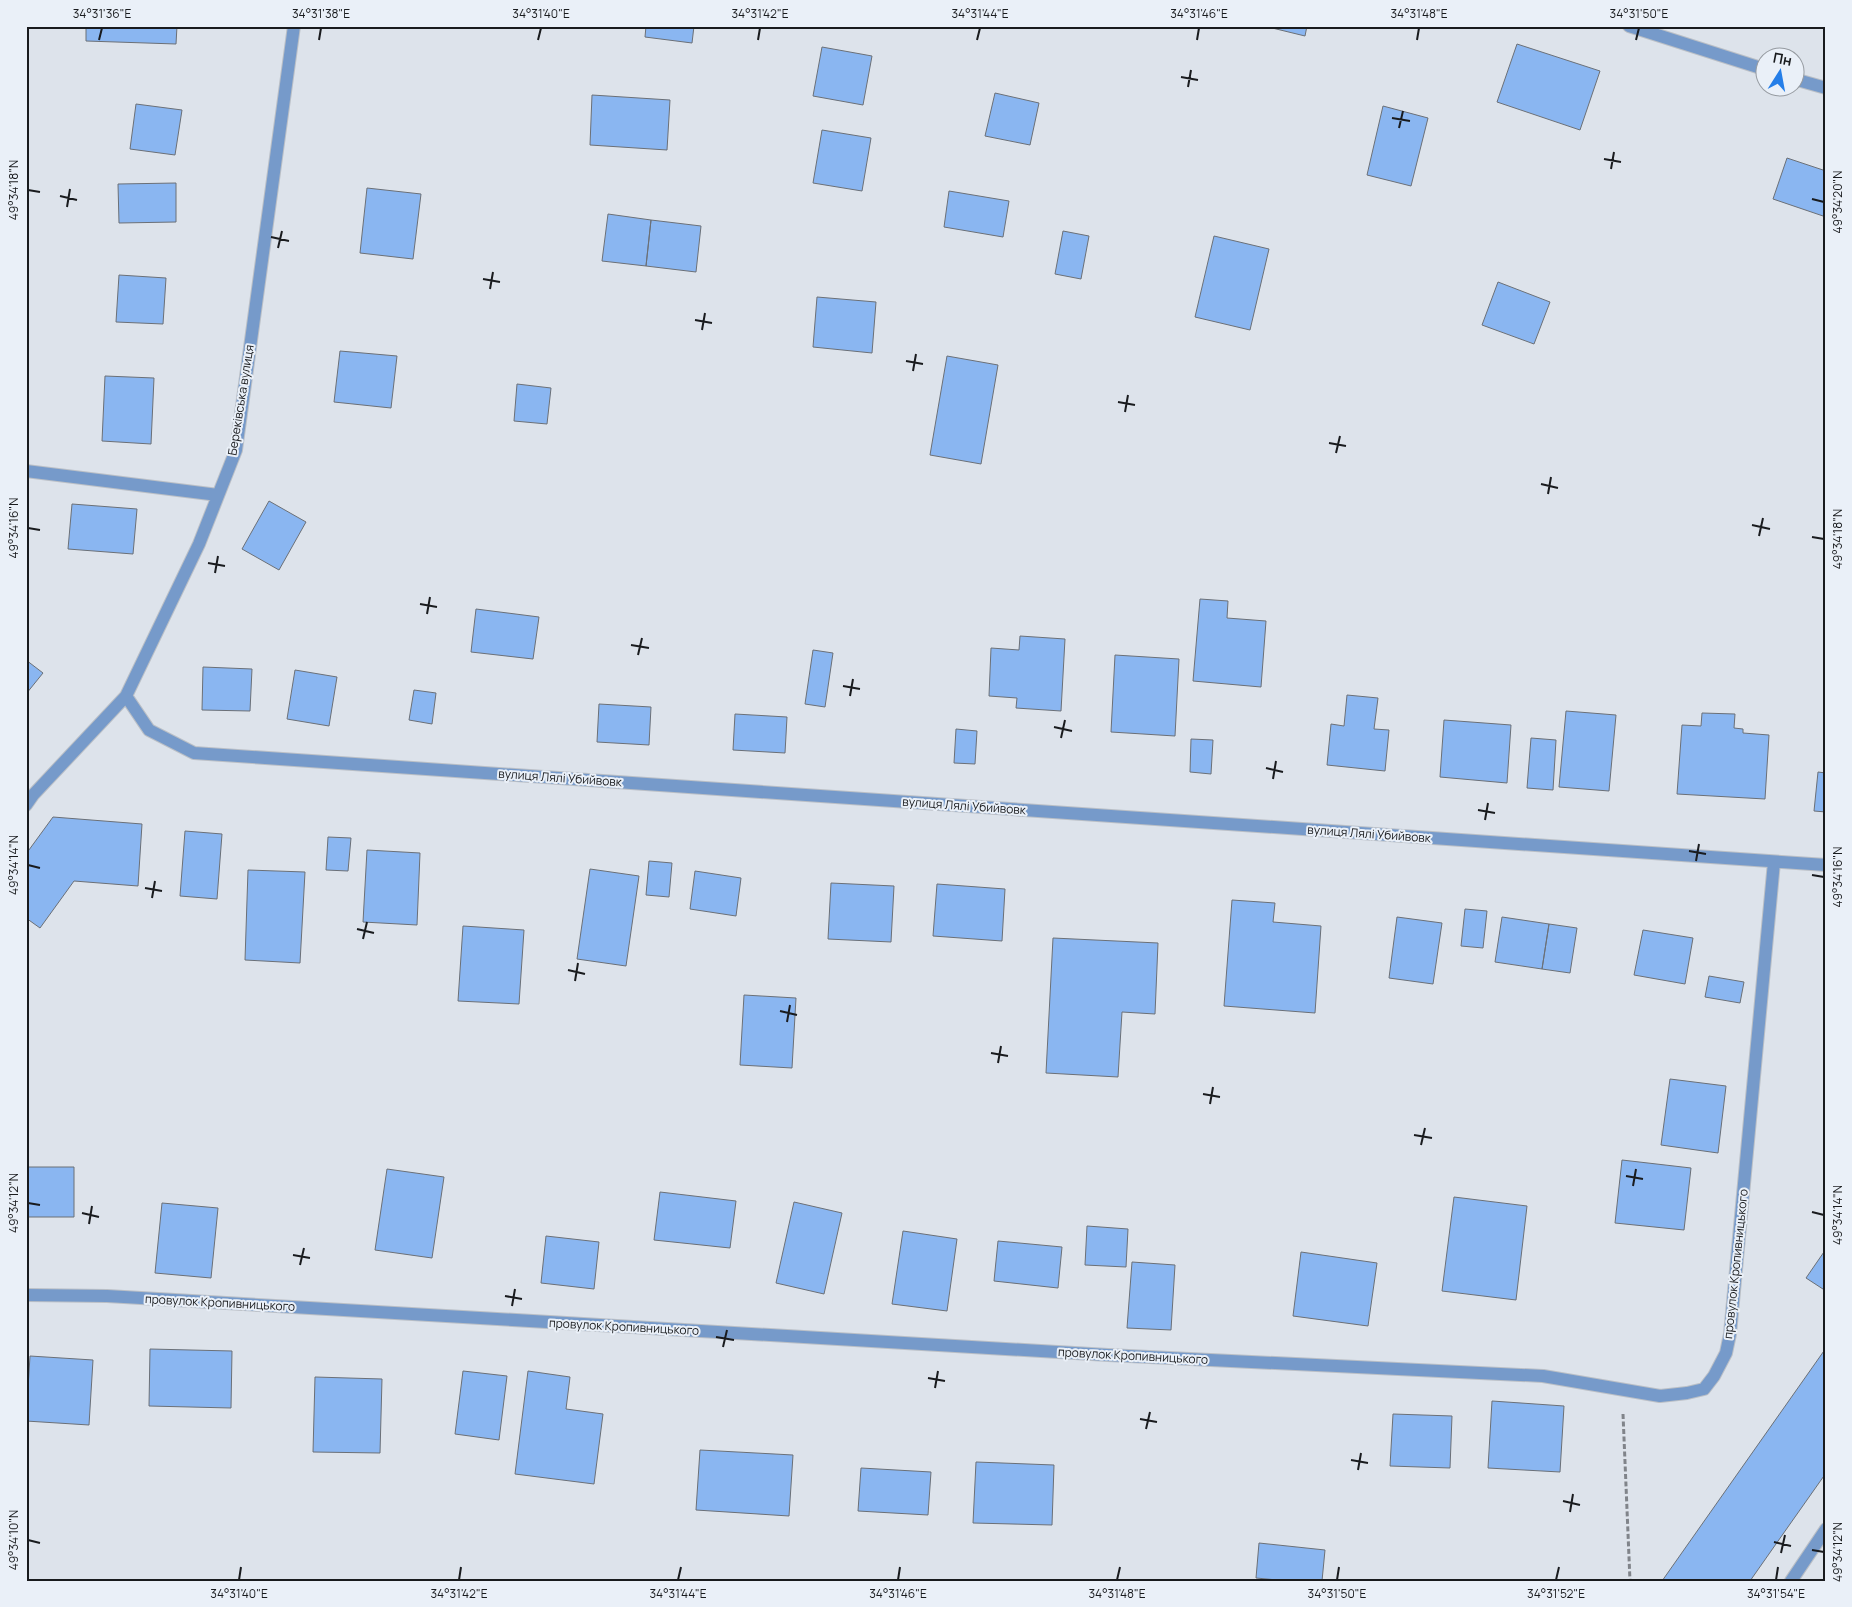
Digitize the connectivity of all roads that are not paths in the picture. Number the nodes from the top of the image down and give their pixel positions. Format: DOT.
graph roads {
  1 [pos="294,26"];
  2 [pos="1629,26"];
  3 [pos="1754,66"];
  4 [pos="1804,82"];
  5 [pos="1826,88"];
  6 [pos="26,471"];
  7 [pos="218,495"];
  8 [pos="126,696"];
  9 [pos="26,805"];
  10 [pos="1774,862"];
  11 [pos="1826,865"];
  12 [pos="26,1294"];
  13 [pos="1826,1529"];
  14 [pos="1791,1581"];
  1 -- 7 [label="street, Береківська вулиця"];
  2 -- 3 [label="street"];
  4 -- 5 [label="street"];
  6 -- 7 [label="street"];
  7 -- 8 [label="street, Береківська вулиця"];
  8 -- 9 [label="street, Береківська вулиця"];
  8 -- 10 [label="street, вулиця Лялі Убийвовк"];
  10 -- 11 [label="street, вулиця Лялі Убийвовк"];
  10 -- 12 [label="street, провулок Кропивницького"];
  13 -- 14 [label="street"];
}
